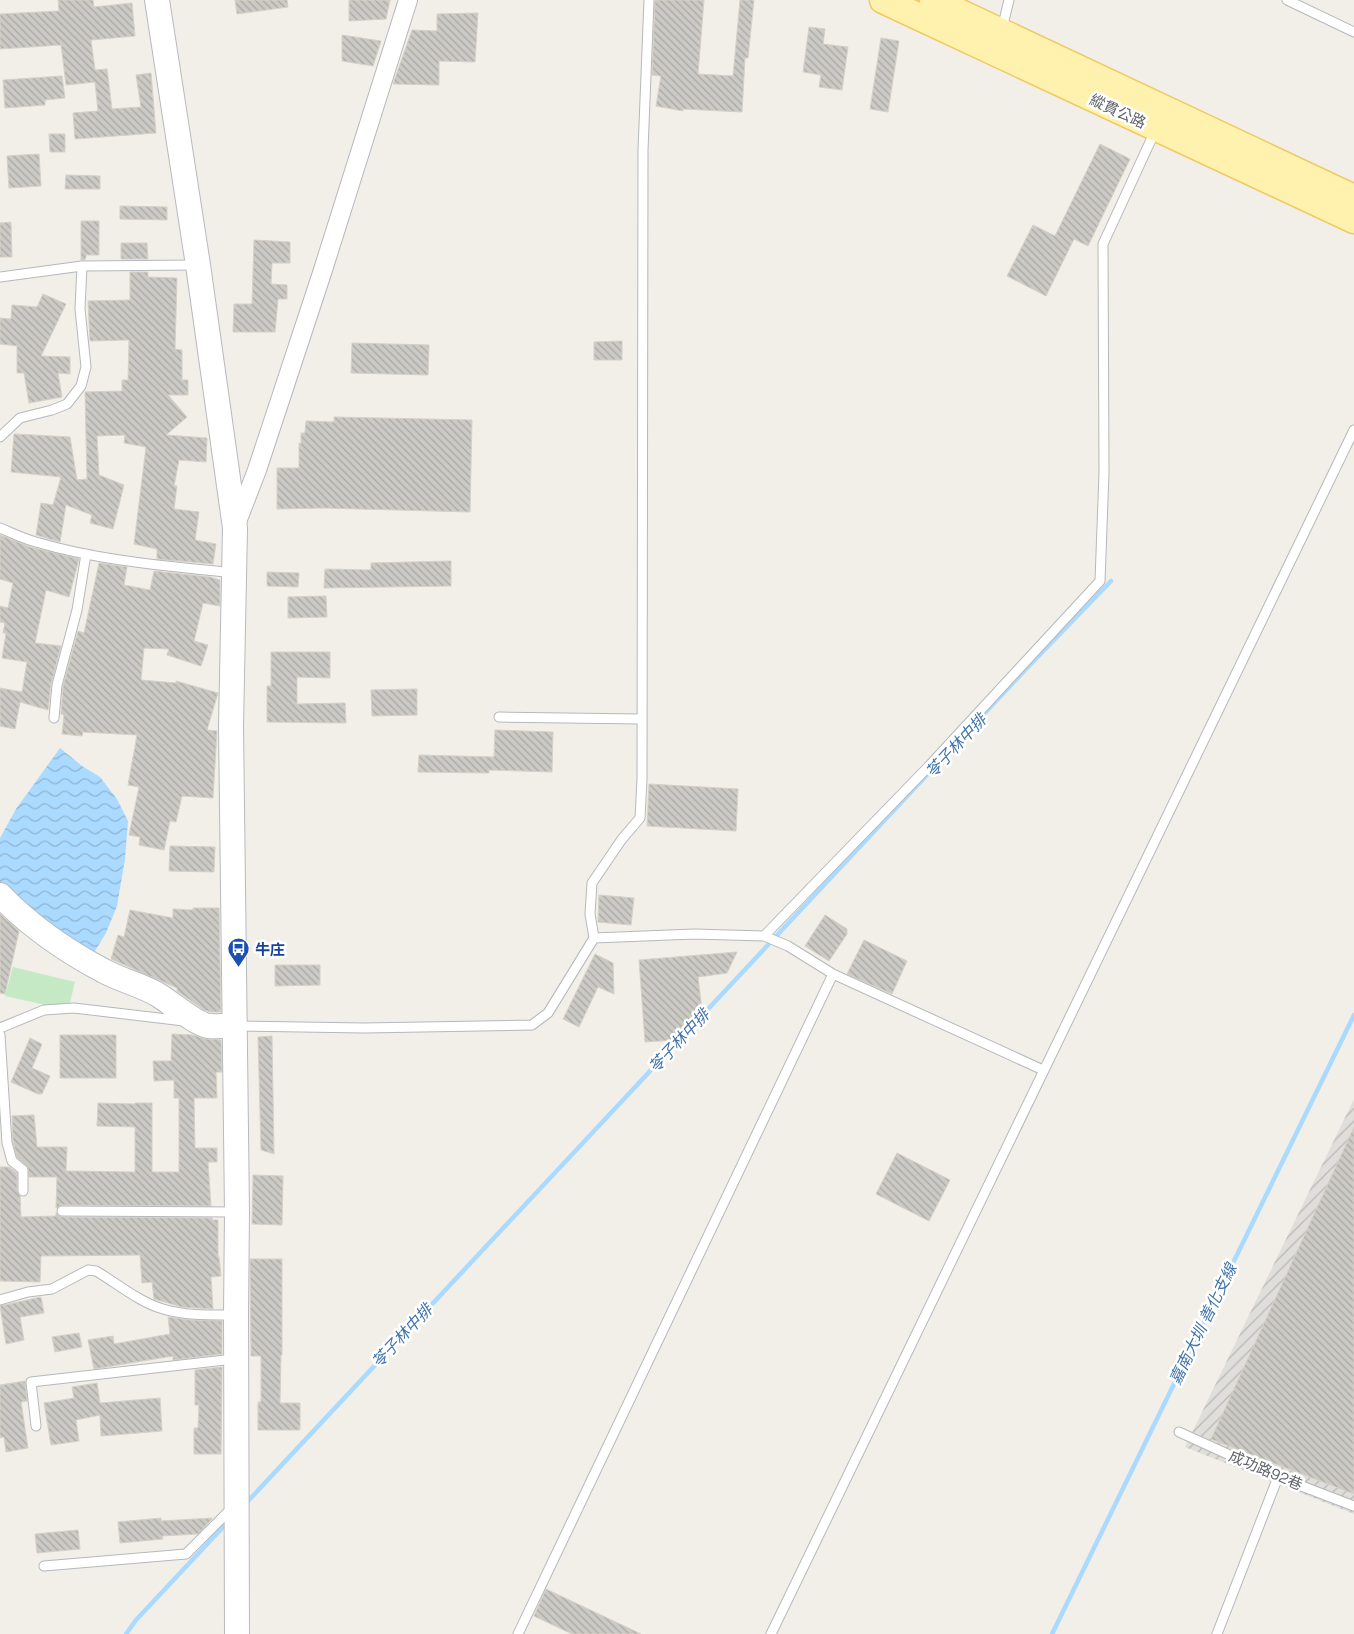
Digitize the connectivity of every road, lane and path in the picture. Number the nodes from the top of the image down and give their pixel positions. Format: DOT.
graph roads {
  1 [pos="157,0"];
  2 [pos="408,0"];
  3 [pos="649,0"];
  4 [pos="883,0"];
  5 [pos="933,0"];
  6 [pos="1009,0"];
  7 [pos="1287,0"];
  8 [pos="1354,32"];
  9 [pos="1001,33"];
  10 [pos="1156,128"];
  11 [pos="1354,198"];
  12 [pos="1354,220"];
  13 [pos="198,265"];
  14 [pos="82,266"];
  15 [pos="0,277"];
  16 [pos="1354,430"];
  17 [pos="0,437"];
  18 [pos="0,528"];
  19 [pos="235,528"];
  20 [pos="86,554"];
  21 [pos="234,574"];
  22 [pos="499,717"];
  23 [pos="54,718"];
  24 [pos="641,720"];
  25 [pos="0,895"];
  26 [pos="767,937"];
  27 [pos="594,938"];
  28 [pos="833,974"];
  29 [pos="199,1022"];
  30 [pos="235,1026"];
  31 [pos="0,1028"];
  32 [pos="0,1035"];
  33 [pos="1044,1070"];
  34 [pos="23,1190"];
  35 [pos="62,1211"];
  36 [pos="237,1212"];
  37 [pos="0,1300"];
  38 [pos="236,1315"];
  39 [pos="236,1359"];
  40 [pos="36,1426"];
  41 [pos="1179,1432"];
  42 [pos="1278,1477"];
  43 [pos="237,1504"];
  44 [pos="1354,1506"];
  45 [pos="44,1566"];
  46 [pos="237,1634"];
  47 [pos="518,1634"];
  48 [pos="771,1634"];
  49 [pos="1217,1634"];
  1 -- 13 [label="street"];
  2 -- 19 [label="street"];
  3 -- 24 [label="lane"];
  4 -- 10 [label="main road, 縱貫公路"];
  5 -- 9 [label="main road, 縱貫公路"];
  6 -- 9 [label="lane"];
  7 -- 8 [label="lane"];
  9 -- 11 [label="main road, 縱貫公路"];
  10 -- 12 [label="main road, 縱貫公路"];
  10 -- 26 [label="lane"];
  13 -- 14 [label="lane"];
  13 -- 19 [label="street"];
  14 -- 15 [label="lane"];
  14 -- 17 [label="lane"];
  16 -- 33 [label="lane"];
  18 -- 20 [label="lane"];
  19 -- 21 [label="street"];
  20 -- 21 [label="lane"];
  20 -- 23 [label="lane"];
  21 -- 30 [label="street"];
  22 -- 24 [label="lane"];
  24 -- 27 [label="lane"];
  25 -- 29 [label="street"];
  26 -- 27 [label="lane"];
  26 -- 28 [label="lane"];
  27 -- 30 [label="lane"];
  28 -- 33 [label="lane"];
  28 -- 47 [label="lane"];
  29 -- 30 [label="street"];
  29 -- 31 [label="lane"];
  30 -- 36 [label="street"];
  32 -- 34 [label="lane"];
  33 -- 48 [label="lane"];
  35 -- 36 [label="lane"];
  36 -- 38 [label="street"];
  37 -- 38 [label="lane"];
  38 -- 39 [label="street"];
  39 -- 40 [label="lane"];
  39 -- 43 [label="street"];
  41 -- 42 [label="lane, 成功路92巷"];
  42 -- 44 [label="lane, 成功路92巷"];
  42 -- 49 [label="lane"];
  43 -- 45 [label="lane"];
  43 -- 46 [label="street"];
}
